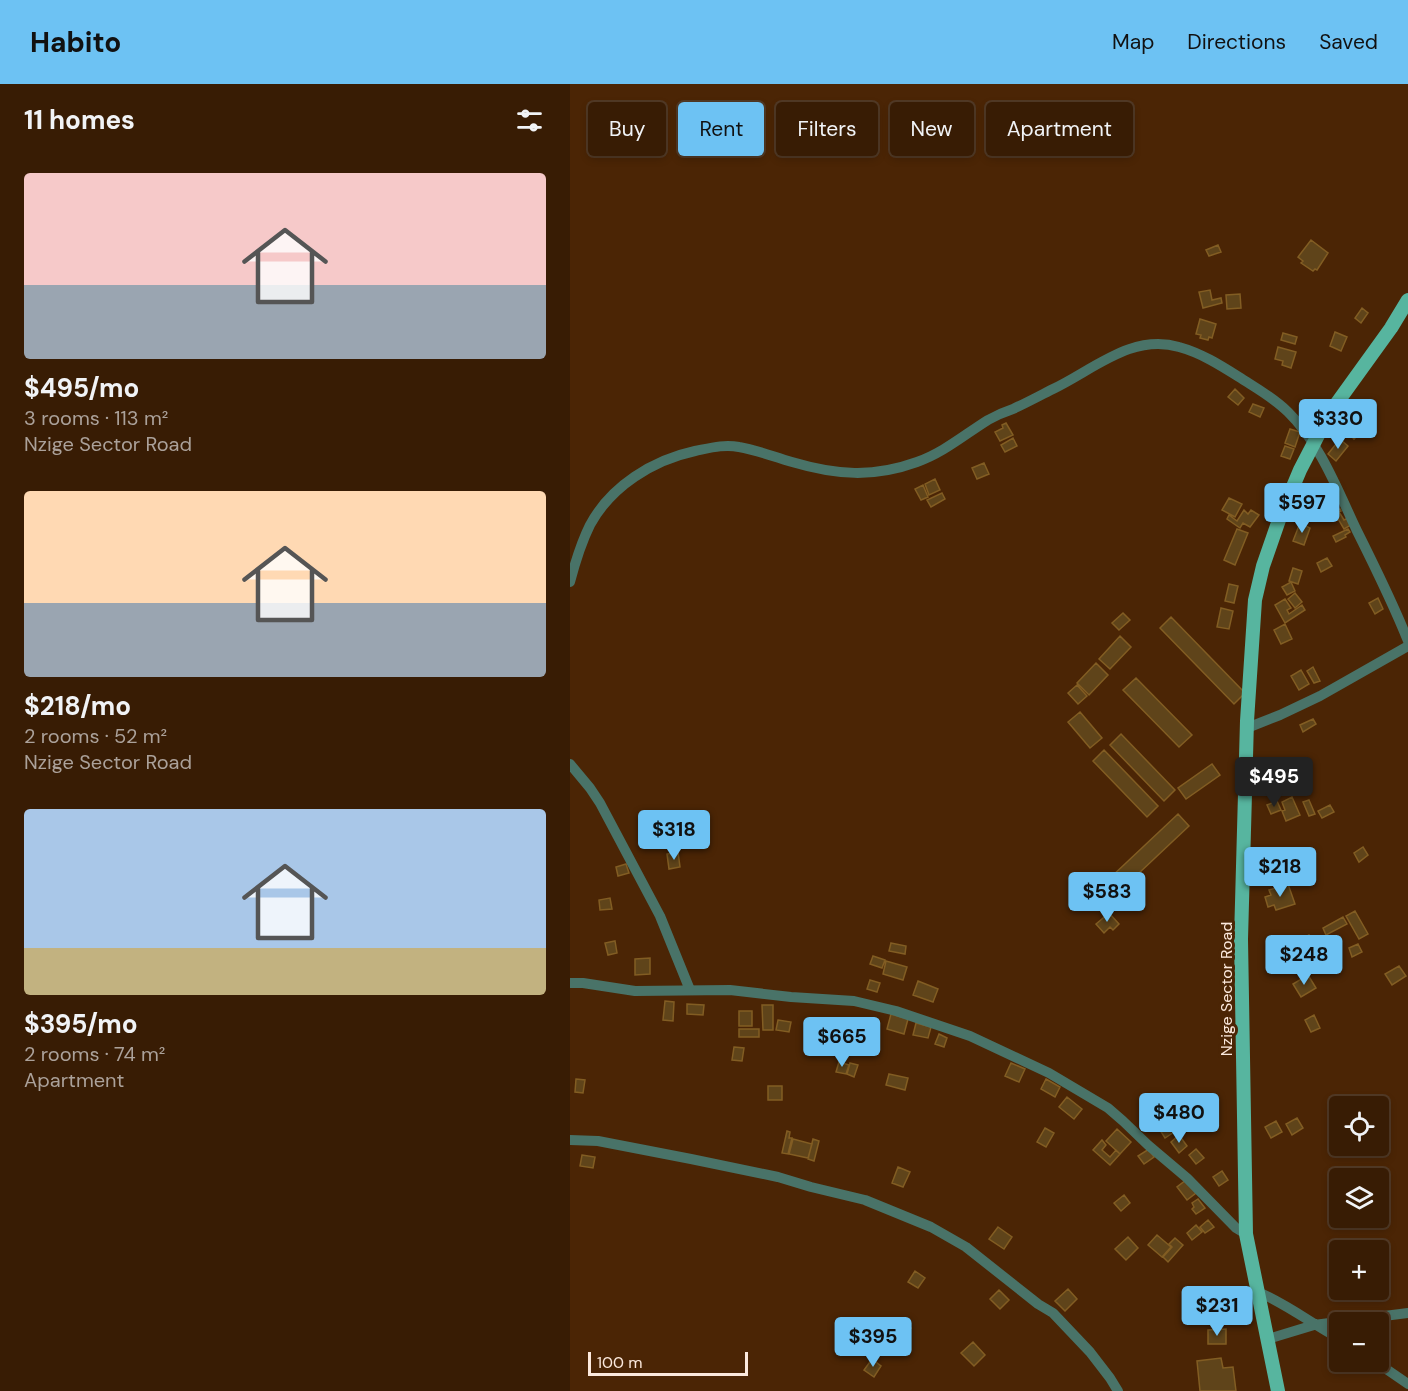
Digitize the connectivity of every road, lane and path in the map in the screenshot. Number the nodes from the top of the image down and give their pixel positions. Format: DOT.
graph roads {
  1 [pos="1408,300"];
  2 [pos="1314,444"];
  3 [pos="570,582"];
  4 [pos="1408,641"];
  5 [pos="1408,646"];
  6 [pos="1247,728"];
  7 [pos="570,764"];
  8 [pos="570,983"];
  9 [pos="690,990"];
  10 [pos="570,1140"];
  11 [pos="1246,1234"];
  12 [pos="1258,1292"];
  13 [pos="1408,1313"];
  14 [pos="1314,1325"];
  15 [pos="1329,1333"];
  16 [pos="1268,1339"];
  17 [pos="1389,1371"];
  18 [pos="1408,1384"];
  19 [pos="1118,1391"];
  20 [pos="1278,1391"];
  1 -- 2 [label="main road, Nzige Sector Road"];
  2 -- 3 [label="street"];
  2 -- 4 [label="street"];
  2 -- 6 [label="main road, Nzige Sector Road"];
  5 -- 6 [label="street"];
  6 -- 11 [label="main road, Nzige Sector Road"];
  7 -- 9 [label="street"];
  8 -- 9 [label="street"];
  9 -- 11 [label="street"];
  10 -- 19 [label="street"];
  11 -- 12 [label="main road, Nzige Sector Road"];
  12 -- 14 [label="street"];
  12 -- 16 [label="main road, Nzige Sector Road"];
  13 -- 14 [label="street"];
  14 -- 15 [label="street"];
  14 -- 16 [label="street"];
  16 -- 20 [label="main road, Nzige Sector Road"];
  17 -- 18 [label="street"];
}
